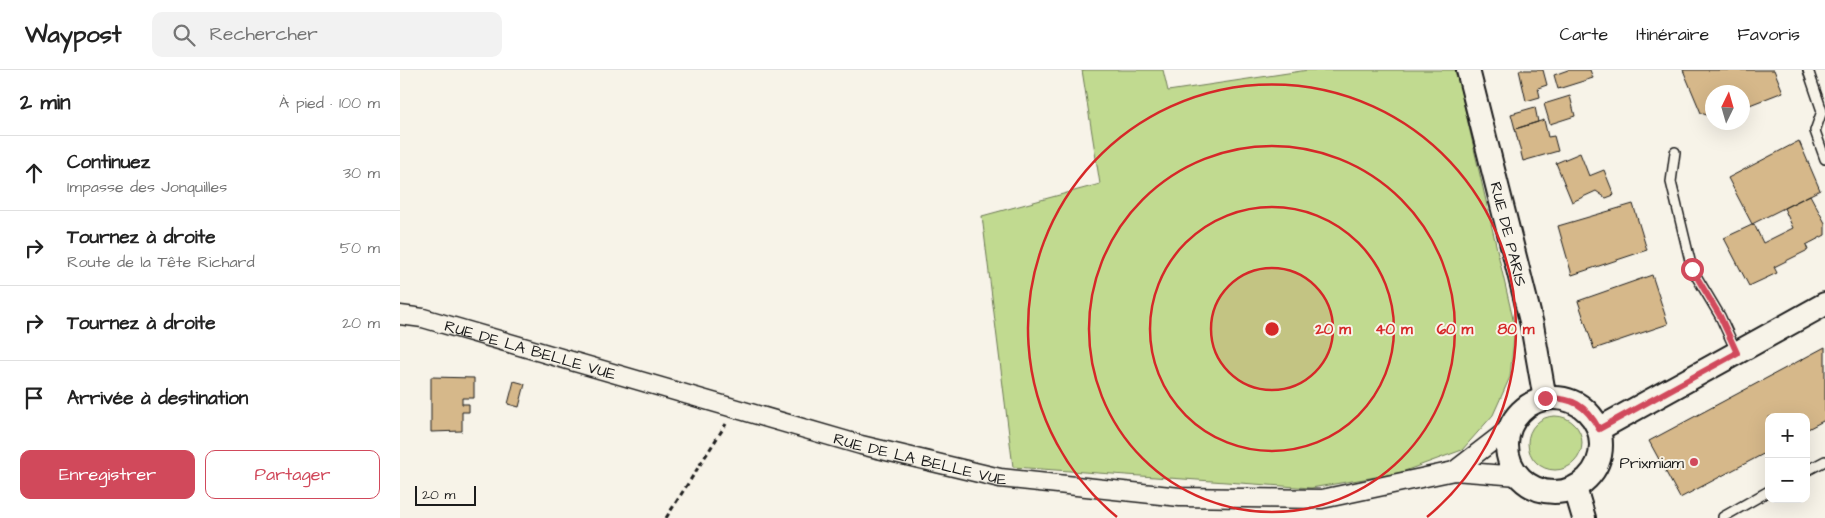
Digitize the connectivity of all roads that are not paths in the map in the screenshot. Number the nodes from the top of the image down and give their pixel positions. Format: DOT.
graph roads {
  1 [pos="1468,70"];
  2 [pos="1808,70"];
  3 [pos="1675,152"];
  4 [pos="1825,159"];
  5 [pos="1825,304"];
  6 [pos="400,315"];
  7 [pos="1737,353"];
  8 [pos="1545,398"];
  9 [pos="1511,426"];
  10 [pos="1599,429"];
  11 [pos="1825,461"];
  12 [pos="1810,468"];
  13 [pos="1454,471"];
  14 [pos="1518,476"];
  15 [pos="1575,488"];
  16 [pos="1765,493"];
  17 [pos="1584,518"];
  18 [pos="1721,518"];
  1 -- 8 [label="street, RUE DE PARIS"];
  2 -- 4 [label="lane"];
  3 -- 7 [label="lane"];
  5 -- 7 [label="street"];
  6 -- 13 [label="street, RUE DE LA BELLE VUE"];
  7 -- 10 [label="street"];
  8 -- 9 [label="street"];
  8 -- 10 [label="street"];
  9 -- 13 [label="street, RUE DE LA BELLE VUE"];
  9 -- 14 [label="street"];
  10 -- 15 [label="street"];
  11 -- 12 [label="lane"];
  13 -- 14 [label="street, RUE DE LA BELLE VUE"];
  14 -- 15 [label="street"];
  15 -- 17 [label="street"];
  16 -- 18 [label="lane"];
}
